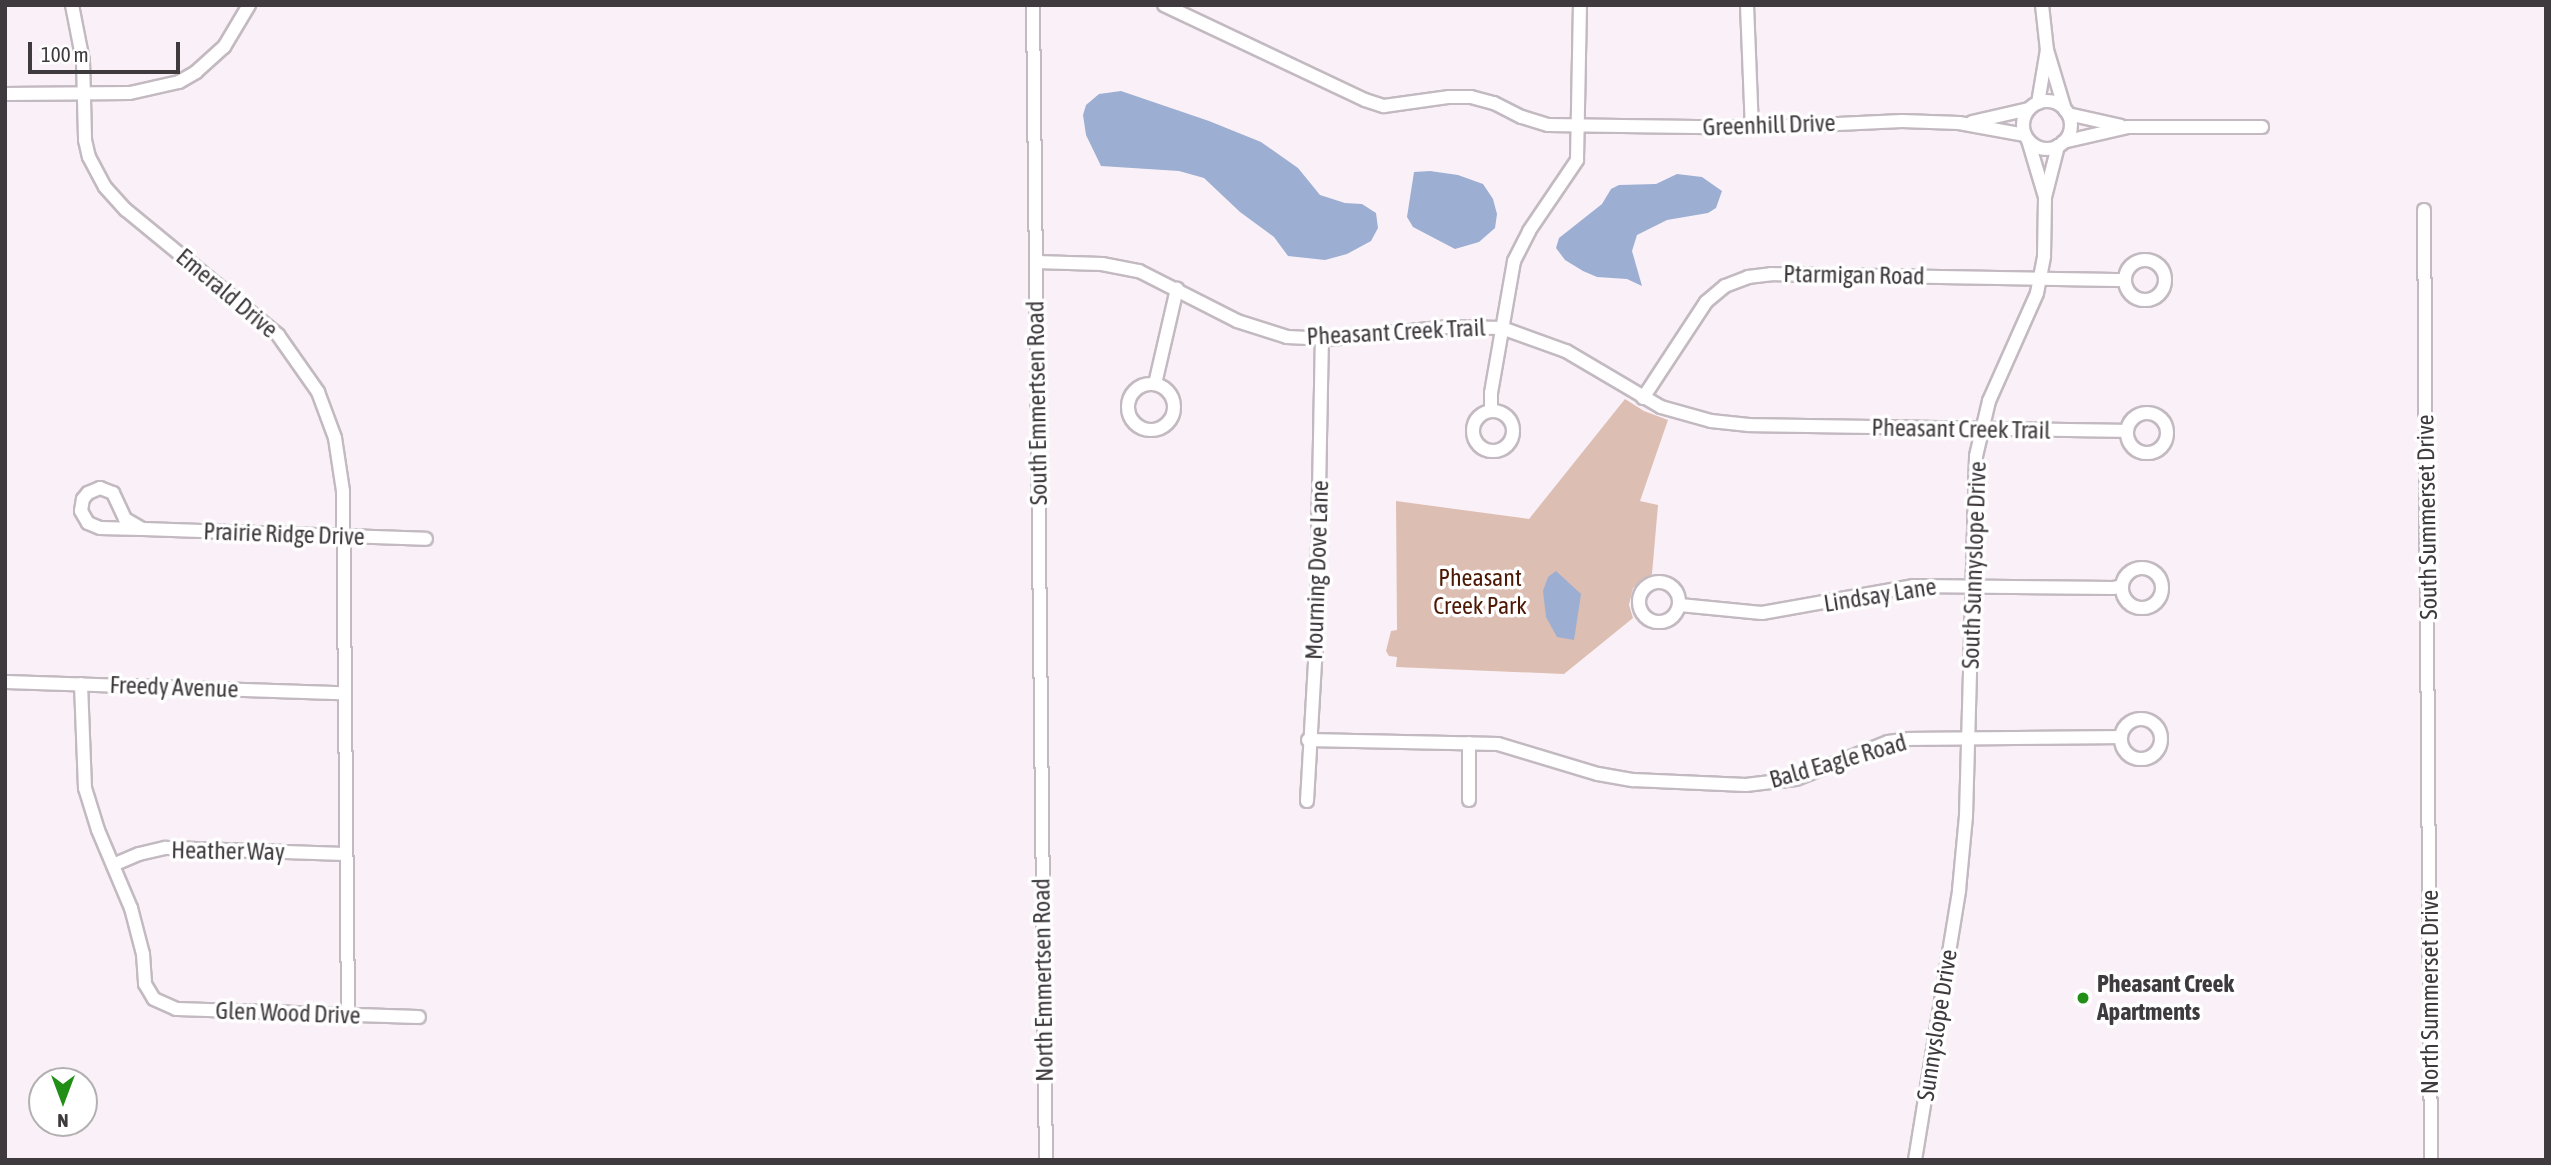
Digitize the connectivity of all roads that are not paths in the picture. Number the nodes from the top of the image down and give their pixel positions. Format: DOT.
graph roads {
  1 [pos="72,5"];
  2 [pos="248,5"];
  3 [pos="1034,5"];
  4 [pos="1580,5"];
  5 [pos="1747,5"];
  6 [pos="2042,5"];
  7 [pos="1161,6"];
  8 [pos="2047,50"];
  9 [pos="83,93"];
  10 [pos="5,94"];
  11 [pos="2033,106"];
  12 [pos="2066,112"];
  13 [pos="1959,123"];
  14 [pos="1578,125"];
  15 [pos="2128,127"];
  16 [pos="2262,127"];
  17 [pos="1752,128"];
  18 [pos="2027,138"];
  19 [pos="2061,144"];
  20 [pos="2045,197"];
  21 [pos="2424,210"];
  22 [pos="1036,262"];
  23 [pos="2042,278"];
  24 [pos="2124,280"];
  25 [pos="1177,289"];
  26 [pos="1502,328"];
  27 [pos="1322,340"];
  28 [pos="1155,384"];
  29 [pos="1643,398"];
  30 [pos="1491,411"];
  31 [pos="1980,429"];
  32 [pos="2127,431"];
  33 [pos="142,529"];
  34 [pos="343,536"];
  35 [pos="426,539"];
  36 [pos="1973,585"];
  37 [pos="2122,586"];
  38 [pos="1680,605"];
  39 [pos="5,682"];
  40 [pos="81,684"];
  41 [pos="343,693"];
  42 [pos="1970,736"];
  43 [pos="2121,737"];
  44 [pos="1308,740"];
  45 [pos="1469,743"];
  46 [pos="1041,800"];
  47 [pos="1469,800"];
  48 [pos="1307,801"];
  49 [pos="2430,824"];
  50 [pos="346,854"];
  51 [pos="113,865"];
  52 [pos="1959,890"];
  53 [pos="348,1015"];
  54 [pos="419,1017"];
  55 [pos="1046,1160"];
  56 [pos="1915,1160"];
  57 [pos="2431,1160"];
  1 -- 9 [label="street, Emerald Drive"];
  2 -- 9 [label="street"];
  3 -- 22 [label="street, South Emmertsen Road"];
  4 -- 14 [label="street"];
  5 -- 17 [label="street"];
  6 -- 8 [label="street"];
  7 -- 14 [label="street, Greenhill Drive"];
  8 -- 11 [label="street"];
  8 -- 12 [label="street"];
  9 -- 10 [label="street"];
  9 -- 34 [label="street, Emerald Drive"];
  11 -- 12 [label="street"];
  11 -- 13 [label="street, Greenhill Drive"];
  11 -- 18 [label="street"];
  12 -- 15 [label="street"];
  12 -- 19 [label="street"];
  13 -- 17 [label="street, Greenhill Drive"];
  13 -- 18 [label="street, Greenhill Drive"];
  14 -- 17 [label="street, Greenhill Drive"];
  14 -- 26 [label="street"];
  15 -- 16 [label="street"];
  15 -- 19 [label="street"];
  18 -- 19 [label="street"];
  18 -- 20 [label="street, South Sunnyslope Drive"];
  19 -- 20 [label="street, South Sunnyslope Drive"];
  20 -- 23 [label="street, South Sunnyslope Drive"];
  21 -- 49 [label="street, South Summerset Drive"];
  22 -- 25 [label="street, Pheasant Creek Trail"];
  22 -- 46 [label="street, South Emmertsen Road"];
  23 -- 24 [label="street, Ptarmigan Road"];
  23 -- 29 [label="street, Ptarmigan Road"];
  23 -- 31 [label="street, South Sunnyslope Drive"];
  25 -- 27 [label="street, Pheasant Creek Trail"];
  25 -- 28 [label="street"];
  26 -- 27 [label="street, Pheasant Creek Trail"];
  26 -- 29 [label="street, Pheasant Creek Trail"];
  26 -- 30 [label="street"];
  27 -- 44 [label="street, Mourning Dove Lane"];
  29 -- 31 [label="street, Pheasant Creek Trail"];
  31 -- 32 [label="street, Pheasant Creek Trail"];
  31 -- 36 [label="street, South Sunnyslope Drive"];
  33 -- 33 [label="street, Prairie Ridge Drive"];
  33 -- 34 [label="street, Prairie Ridge Drive"];
  34 -- 35 [label="street, Prairie Ridge Drive"];
  34 -- 41 [label="street, Emerald Drive"];
  36 -- 37 [label="street, Lindsay Lane"];
  36 -- 38 [label="street, Lindsay Lane"];
  36 -- 42 [label="street, South Sunnyslope Drive"];
  39 -- 40 [label="street, Freedy Avenue"];
  40 -- 41 [label="street, Freedy Avenue"];
  40 -- 51 [label="street"];
  41 -- 50 [label="street, Emerald Drive"];
  42 -- 43 [label="street, Bald Eagle Road"];
  42 -- 45 [label="street, Bald Eagle Road"];
  42 -- 52 [label="street, South Sunnyslope Drive"];
  44 -- 45 [label="street, Bald Eagle Road"];
  44 -- 48 [label="street, Mourning Dove Lane"];
  45 -- 47 [label="street"];
  46 -- 55 [label="street, North Emmertsen Road"];
  49 -- 57 [label="street, North Summerset Drive"];
  50 -- 51 [label="street, Heather Way"];
  50 -- 53 [label="street, Emerald Drive"];
  51 -- 53 [label="street, Glen Wood Drive"];
  52 -- 56 [label="street, Sunnyslope Drive"];
  53 -- 54 [label="street, Glen Wood Drive"];
}
